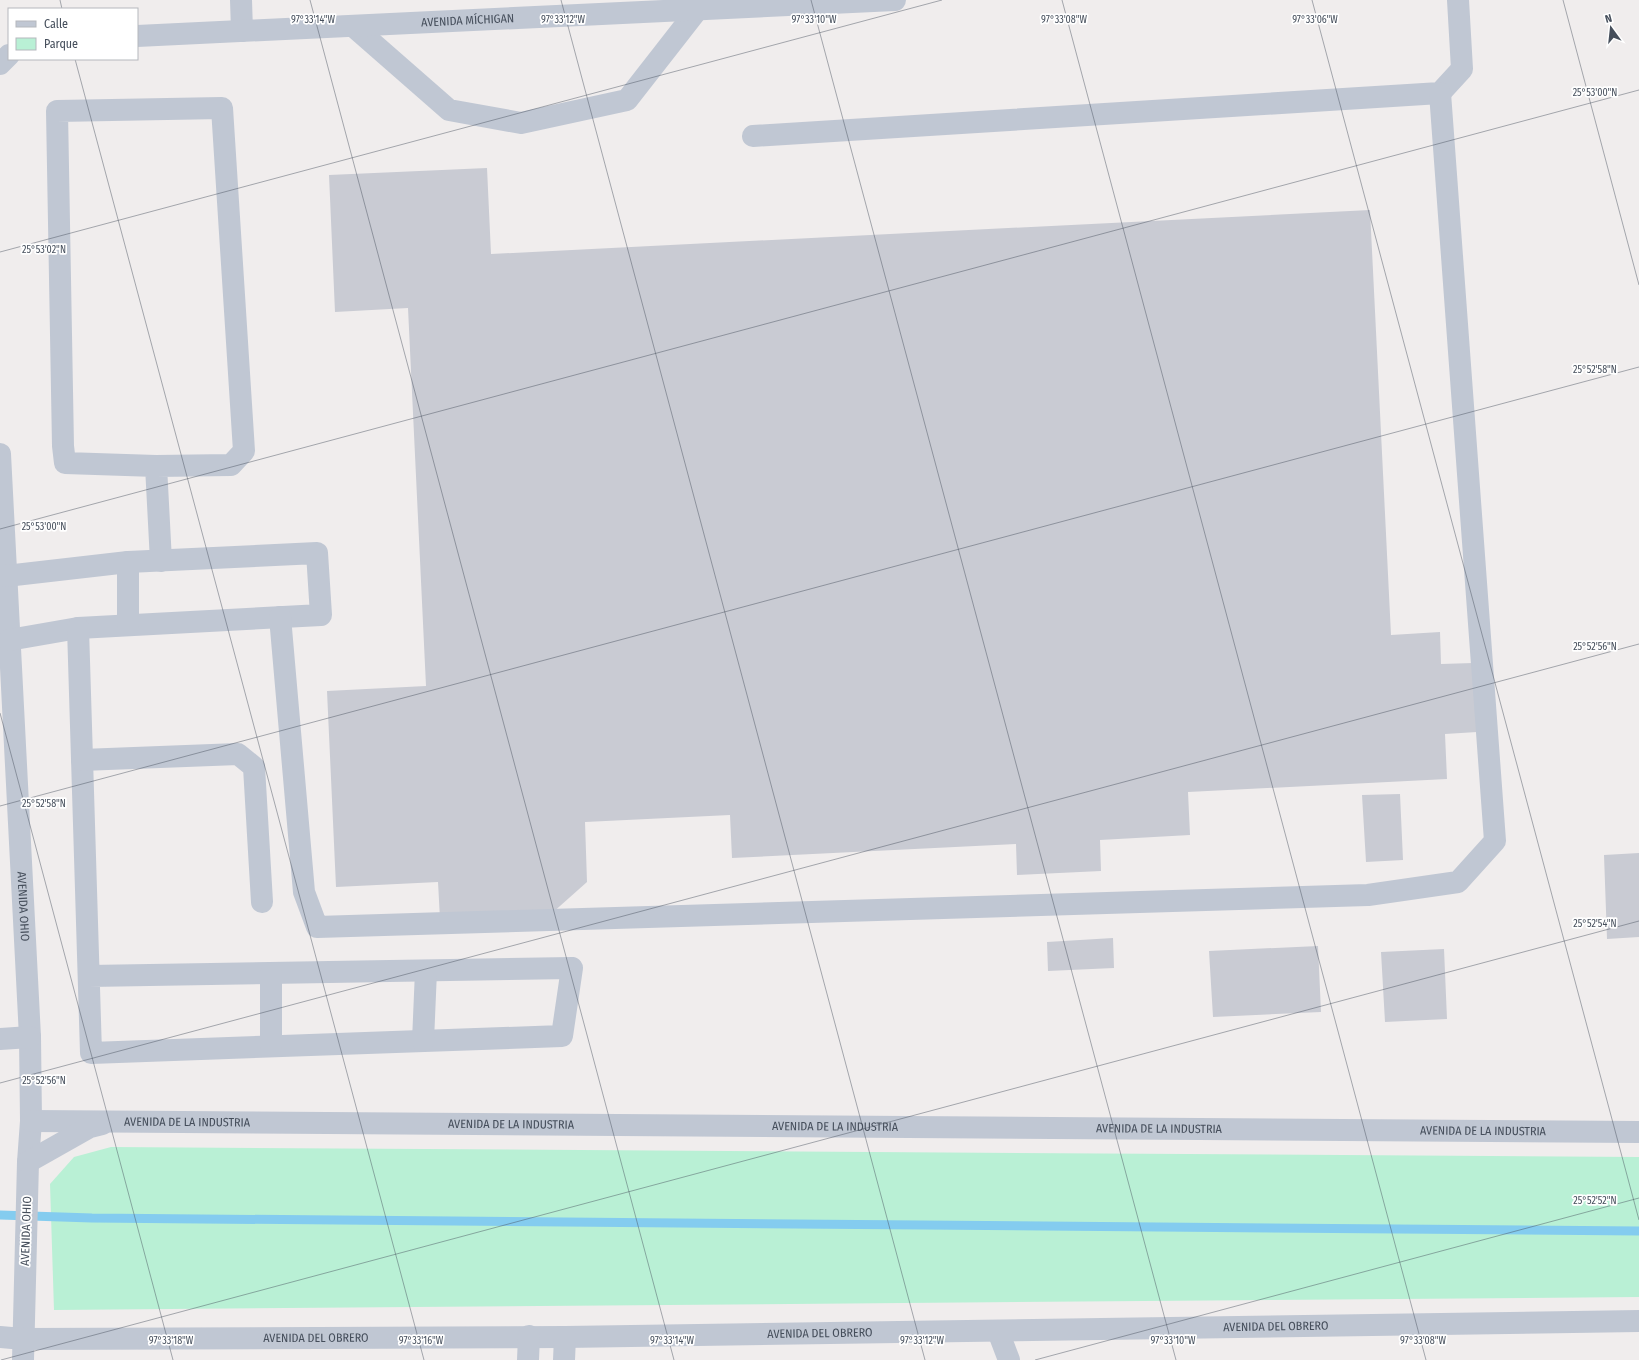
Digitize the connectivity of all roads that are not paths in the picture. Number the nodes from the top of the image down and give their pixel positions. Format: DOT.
graph roads {
  1 [pos="241,0"];
  2 [pos="895,0"];
  3 [pos="1458,0"];
  4 [pos="618,7"];
  5 [pos="698,10"];
  6 [pos="353,26"];
  7 [pos="242,31"];
  8 [pos="138,36"];
  9 [pos="8,56"];
  10 [pos="0,64"];
  11 [pos="1440,93"];
  12 [pos="753,136"];
  13 [pos="0,454"];
  14 [pos="156,466"];
  15 [pos="161,561"];
  16 [pos="128,562"];
  17 [pos="6,576"];
  18 [pos="280,617"];
  19 [pos="128,626"];
  20 [pos="78,628"];
  21 [pos="9,640"];
  22 [pos="82,760"];
  23 [pos="262,902"];
  24 [pos="426,971"];
  25 [pos="271,973"];
  26 [pos="89,976"];
  27 [pos="30,1037"];
  28 [pos="0,1039"];
  29 [pos="423,1041"];
  30 [pos="271,1046"];
  31 [pos="115,1120"];
  32 [pos="31,1121"];
  33 [pos="1639,1132"];
  34 [pos="28,1162"];
  35 [pos="1639,1321"];
  36 [pos="998,1331"];
  37 [pos="529,1336"];
  38 [pos="0,1337"];
  39 [pos="565,1337"];
  40 [pos="23,1349"];
  41 [pos="528,1360"];
  42 [pos="564,1360"];
  43 [pos="1009,1360"];
  1 -- 7 [label="street"];
  2 -- 5 [label="street, AVENIDA MÍCHIGAN"];
  3 -- 11 [label="street"];
  4 -- 5 [label="street, AVENIDA MÍCHIGAN"];
  4 -- 6 [label="street, AVENIDA MÍCHIGAN"];
  5 -- 6 [label="street"];
  6 -- 7 [label="street, AVENIDA MÍCHIGAN"];
  7 -- 8 [label="street, AVENIDA MÍCHIGAN"];
  9 -- 10 [label="street"];
  11 -- 12 [label="street"];
  11 -- 18 [label="street"];
  13 -- 17 [label="street, AVENIDA OHIO"];
  14 -- 14 [label="street"];
  14 -- 15 [label="street"];
  15 -- 16 [label="street"];
  15 -- 18 [label="street"];
  16 -- 17 [label="street"];
  16 -- 19 [label="street"];
  17 -- 21 [label="street, AVENIDA OHIO"];
  18 -- 19 [label="street"];
  19 -- 20 [label="street"];
  20 -- 21 [label="street"];
  20 -- 22 [label="street"];
  21 -- 27 [label="street, AVENIDA OHIO"];
  22 -- 23 [label="street"];
  22 -- 26 [label="street"];
  24 -- 25 [label="street"];
  24 -- 29 [label="street"];
  24 -- 29 [label="street"];
  25 -- 26 [label="street"];
  25 -- 30 [label="street"];
  26 -- 30 [label="street"];
  27 -- 28 [label="street"];
  27 -- 32 [label="street, AVENIDA OHIO"];
  29 -- 30 [label="street"];
  31 -- 32 [label="street, AVENIDA DE LA INDUSTRIA"];
  31 -- 33 [label="street, AVENIDA DE LA INDUSTRIA"];
  31 -- 34 [label="street"];
  32 -- 34 [label="street, AVENIDA OHIO"];
  34 -- 40 [label="street, AVENIDA OHIO"];
  35 -- 36 [label="street, AVENIDA DEL OBRERO"];
  36 -- 39 [label="street, AVENIDA DEL OBRERO"];
  36 -- 43 [label="street"];
  37 -- 39 [label="street, AVENIDA DEL OBRERO"];
  37 -- 40 [label="street, AVENIDA DEL OBRERO"];
  37 -- 41 [label="street"];
  38 -- 40 [label="street, AVENIDA DEL OBRERO"];
  39 -- 42 [label="street"];
}
